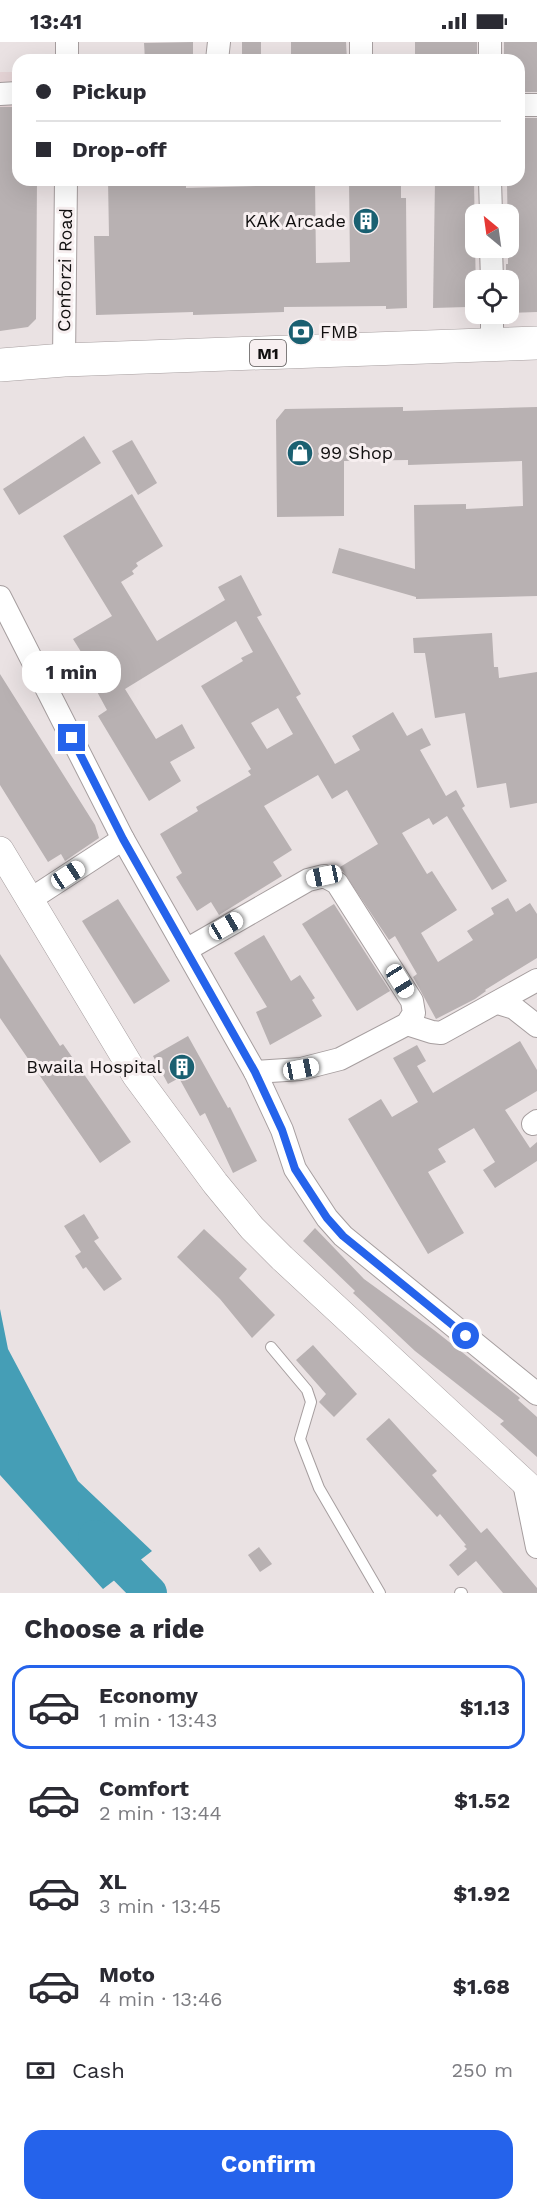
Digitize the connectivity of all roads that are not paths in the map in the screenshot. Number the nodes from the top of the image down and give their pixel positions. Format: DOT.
graph roads {
  1 [pos="66,186"];
  2 [pos="490,186"];
  3 [pos="491,204"];
  4 [pos="492,329"];
  5 [pos="537,343"];
  6 [pos="64,360"];
  7 [pos="0,365"];
  8 [pos="0,597"];
  9 [pos="123,839"];
  10 [pos="0,850"];
  11 [pos="31,899"];
  12 [pos="186,950"];
  13 [pos="537,980"];
  14 [pos="498,1003"];
  15 [pos="407,1024"];
  16 [pos="537,1026"];
  17 [pos="255,1072"];
  18 [pos="271,1347"];
  19 [pos="537,1394"];
  20 [pos="530,1489"];
  21 [pos="537,1547"];
  22 [pos="380,1593"];
  1 -- 6 [label="street, Conforzi Road"];
  2 -- 3 [label="street"];
  4 -- 5 [label="highway, M1"];
  4 -- 6 [label="highway, M1"];
  6 -- 7 [label="highway, M1"];
  8 -- 9 [label="street"];
  9 -- 11 [label="street"];
  9 -- 12 [label="street"];
  10 -- 11 [label="street"];
  11 -- 20 [label="street"];
  12 -- 15 [label="street"];
  12 -- 17 [label="street"];
  13 -- 14 [label="street"];
  14 -- 15 [label="street"];
  14 -- 16 [label="street"];
  15 -- 17 [label="street"];
  17 -- 19 [label="street"];
  18 -- 22 [label="lane"];
  20 -- 21 [label="street"];
}
